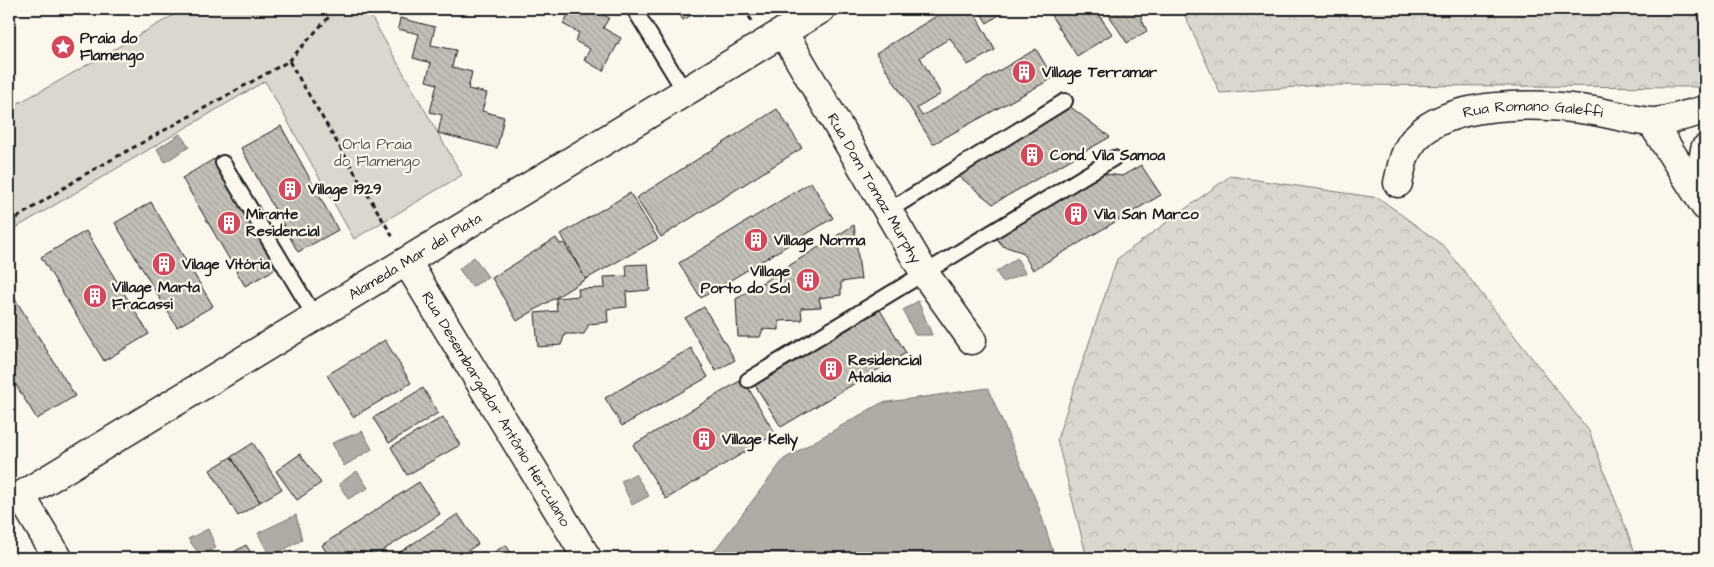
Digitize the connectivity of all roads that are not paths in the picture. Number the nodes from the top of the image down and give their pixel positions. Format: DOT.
graph roads {
  1 [pos="634,9"];
  2 [pos="821,9"];
  3 [pos="783,32"];
  4 [pos="685,92"];
  5 [pos="1065,101"];
  6 [pos="1705,110"];
  7 [pos="1652,123"];
  8 [pos="1705,149"];
  9 [pos="1114,158"];
  10 [pos="223,163"];
  11 [pos="1398,184"];
  12 [pos="1704,204"];
  13 [pos="888,211"];
  14 [pos="407,262"];
  15 [pos="925,274"];
  16 [pos="315,317"];
  17 [pos="972,340"];
  18 [pos="748,380"];
  19 [pos="15,500"];
  20 [pos="58,558"];
  21 [pos="587,558"];
  1 -- 4 [label="lane"];
  2 -- 3 [label="street, Alameda Mar del Plata"];
  3 -- 4 [label="street, Alameda Mar del Plata"];
  3 -- 13 [label="street, Rua Dom Tomaz Murphy"];
  4 -- 14 [label="street, Alameda Mar del Plata"];
  5 -- 13 [label="lane"];
  6 -- 7 [label="street, Rua Romano Galeffi"];
  7 -- 11 [label="street, Rua Romano Galeffi"];
  7 -- 12 [label="street"];
  8 -- 12 [label="street"];
  9 -- 15 [label="lane"];
  10 -- 16 [label="lane"];
  13 -- 15 [label="street, Rua Dom Tomaz Murphy"];
  14 -- 16 [label="street, Alameda Mar del Plata"];
  14 -- 21 [label="street, Rua Desembargador Antônio Herculano"];
  15 -- 17 [label="street, Rua Dom Tomaz Murphy"];
  15 -- 18 [label="lane"];
  16 -- 19 [label="street, Alameda Mar del Plata"];
  19 -- 20 [label="street"];
}
